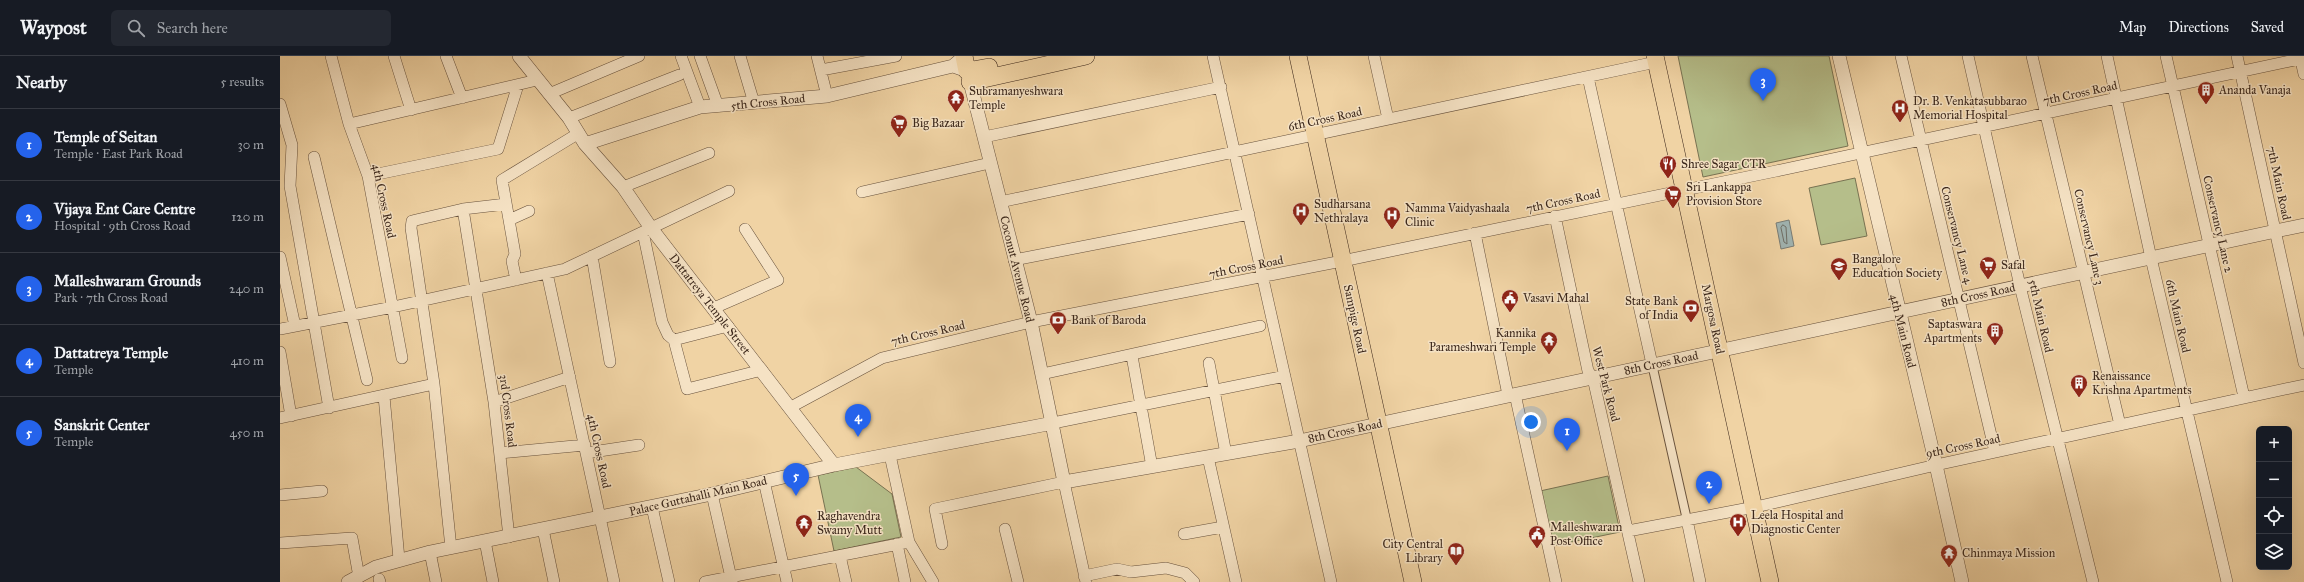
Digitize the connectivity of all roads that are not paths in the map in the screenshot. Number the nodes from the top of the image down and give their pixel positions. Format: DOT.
graph roads {
  1 [pos="331,56"];
  2 [pos="394,56"];
  3 [pos="446,56"];
  4 [pos="519,56"];
  5 [pos="639,56"];
  6 [pos="681,56"];
  7 [pos="700,56"];
  8 [pos="740,56"];
  9 [pos="817,56"];
  10 [pos="896,56"];
  11 [pos="1042,56"];
  12 [pos="1086,56"];
  13 [pos="1213,56"];
  14 [pos="1298,56"];
  15 [pos="1374,56"];
  16 [pos="1839,56"];
  17 [pos="1901,56"];
  18 [pos="1968,56"];
  19 [pos="2032,56"];
  20 [pos="2107,56"];
  21 [pos="2166,56"];
  22 [pos="2237,56"];
  23 [pos="2302,58"];
  24 [pos="1655,59"];
  25 [pos="964,64"];
  26 [pos="821,70"];
  27 [pos="2241,72"];
  28 [pos="2304,74"];
  29 [pos="679,75"];
  30 [pos="1588,76"];
  31 [pos="538,80"];
  32 [pos="518,84"];
  33 [pos="2173,86"];
  34 [pos="1220,87"];
  35 [pos="549,94"];
  36 [pos="827,96"];
  37 [pos="462,98"];
  38 [pos="2117,98"];
  39 [pos="754,103"];
  40 [pos="718,106"];
  41 [pos="280,107"];
  42 [pos="700,107"];
  43 [pos="411,110"];
  44 [pos="2046,113"];
  45 [pos="569,118"];
  46 [pos="1388,119"];
  47 [pos="349,124"];
  48 [pos="1985,126"];
  49 [pos="1315,134"];
  50 [pos="984,137"];
  51 [pos="582,139"];
  52 [pos="1920,140"];
  53 [pos="1235,150"];
  54 [pos="709,153"];
  55 [pos="1861,153"];
  56 [pos="286,157"];
  57 [pos="314,157"];
  58 [pos="990,163"];
  59 [pos="368,176"];
  60 [pos="623,187"];
  61 [pos="1684,189"];
  62 [pos="728,191"];
  63 [pos="862,192"];
  64 [pos="1000,202"];
  65 [pos="1617,203"];
  66 [pos="506,204"];
  67 [pos="463,209"];
  68 [pos="529,211"];
  69 [pos="1249,214"];
  70 [pos="1555,216"];
  71 [pos="509,220"];
  72 [pos="2304,225"];
  73 [pos="745,229"];
  74 [pos="647,230"];
  75 [pos="2276,231"];
  76 [pos="1476,233"];
  77 [pos="2209,246"];
  78 [pos="592,256"];
  79 [pos="280,257"];
  80 [pos="2151,258"];
  81 [pos="1014,260"];
  82 [pos="1343,261"];
  83 [pos="2084,272"];
  84 [pos="547,273"];
  85 [pos="1263,276"];
  86 [pos="516,280"];
  87 [pos="2020,286"];
  88 [pos="477,288"];
  89 [pos="1959,299"];
  90 [pos="421,301"];
  91 [pos="392,307"];
  92 [pos="714,308"];
  93 [pos="1898,312"];
  94 [pos="353,315"];
  95 [pos="316,322"];
  96 [pos="1031,322"];
  97 [pos="295,326"];
  98 [pos="728,326"];
  99 [pos="1260,326"];
  100 [pos="280,329"];
  101 [pos="674,340"];
  102 [pos="1720,351"];
  103 [pos="280,352"];
  104 [pos="1132,356"];
  105 [pos="402,358"];
  106 [pos="610,362"];
  107 [pos="1209,363"];
  108 [pos="2304,363"];
  109 [pos="1652,364"];
  110 [pos="762,370"];
  111 [pos="1042,374"];
  112 [pos="1285,376"];
  113 [pos="570,377"];
  114 [pos="1593,378"];
  115 [pos="367,380"];
  116 [pos="434,384"];
  117 [pos="2304,385"];
  118 [pos="1214,390"];
  119 [pos="1511,394"];
  120 [pos="384,396"];
  121 [pos="2244,397"];
  122 [pos="494,402"];
  123 [pos="1141,405"];
  124 [pos="791,407"];
  125 [pos="330,408"];
  126 [pos="2187,410"];
  127 [pos="291,416"];
  128 [pos="280,418"];
  129 [pos="1053,423"];
  130 [pos="1378,424"];
  131 [pos="2120,425"];
  132 [pos="2057,439"];
  133 [pos="1299,441"];
  134 [pos="639,445"];
  135 [pos="586,449"];
  136 [pos="1995,452"];
  137 [pos="500,453"];
  138 [pos="1226,454"];
  139 [pos="890,455"];
  140 [pos="1208,457"];
  141 [pos="834,465"];
  142 [pos="1936,465"];
  143 [pos="1152,467"];
  144 [pos="764,481"];
  145 [pos="1064,482"];
  146 [pos="322,491"];
  147 [pos="712,494"];
  148 [pos="280,495"];
  149 [pos="652,507"];
  150 [pos="1754,507"];
  151 [pos="601,518"];
  152 [pos="1687,520"];
  153 [pos="1223,527"];
  154 [pos="1005,528"];
  155 [pos="543,530"];
  156 [pos="1628,531"];
  157 [pos="1184,534"];
  158 [pos="509,537"];
  159 [pos="485,541"];
  160 [pos="909,542"];
  161 [pos="280,543"];
  162 [pos="897,544"];
  163 [pos="942,544"];
  164 [pos="451,548"];
  165 [pos="430,552"];
  166 [pos="840,556"];
  167 [pos="399,559"];
  168 [pos="784,566"];
  169 [pos="354,579"];
  170 [pos="731,579"];
  171 [pos="1085,579"];
  172 [pos="436,582"];
  173 [pos="493,582"];
  174 [pos="554,582"];
  175 [pos="614,582"];
  176 [pos="669,582"];
  177 [pos="705,582"];
  178 [pos="787,582"];
  179 [pos="846,582"];
  180 [pos="905,582"];
  181 [pos="933,582"];
  182 [pos="1018,582"];
  183 [pos="1194,582"];
  184 [pos="1236,582"];
  185 [pos="1331,582"];
  186 [pos="1413,582"];
  187 [pos="1556,582"];
  188 [pos="1639,582"];
  189 [pos="1700,582"];
  190 [pos="1770,582"];
  191 [pos="1962,582"];
  192 [pos="2093,582"];
  193 [pos="2227,582"];
  1 -- 47 [label="street, 4th Cross Road"];
  2 -- 43 [label="street"];
  3 -- 37 [label="street"];
  4 -- 31 [label="street, Dattatreya Temple Street"];
  5 -- 35 [label="street"];
  6 -- 42 [label="street"];
  7 -- 40 [label="street"];
  8 -- 39 [label="street"];
  9 -- 26 [label="street"];
  10 -- 26 [label="street"];
  11 -- 25 [label="main road, 5th Cross Road"];
  12 -- 25 [label="main road"];
  13 -- 34 [label="street"];
  14 -- 49 [label="main road, Sampige Road"];
  15 -- 46 [label="street"];
  16 -- 55 [label="street, 4th Main Road"];
  17 -- 52 [label="street, Conservancy Lane 4"];
  18 -- 48 [label="street, 5th Main Road"];
  19 -- 44 [label="street, Conservancy Lane 3"];
  20 -- 38 [label="street, 6th Main Road"];
  21 -- 33 [label="street, Conservancy Lane 2"];
  22 -- 27 [label="street, 7th Main Road"];
  23 -- 27 [label="street, 7th Cross Road"];
  23 -- 28 [label="street"];
  24 -- 30 [label="street, 6th Cross Road"];
  24 -- 61 [label="main road, Margosa Road"];
  25 -- 36 [label="street, 5th Cross Road"];
  25 -- 50 [label="street, Coconut Avenue Road"];
  26 -- 36 [label="street"];
  27 -- 33 [label="street, 7th Cross Road"];
  27 -- 75 [label="street, 7th Main Road"];
  29 -- 45 [label="street"];
  30 -- 46 [label="street, 6th Cross Road"];
  30 -- 65 [label="street"];
  31 -- 32 [label="street"];
  31 -- 35 [label="street, Dattatreya Temple Street"];
  32 -- 37 [label="street"];
  32 -- 59 [label="street"];
  33 -- 38 [label="street, 7th Cross Road"];
  33 -- 77 [label="street, Conservancy Lane 2"];
  34 -- 50 [label="street"];
  34 -- 53 [label="street"];
  35 -- 45 [label="street, Dattatreya Temple Street"];
  36 -- 39 [label="street, 5th Cross Road"];
  37 -- 43 [label="street"];
  38 -- 44 [label="street, 7th Cross Road"];
  38 -- 80 [label="street, 6th Main Road"];
  39 -- 40 [label="street, 5th Cross Road"];
  40 -- 42 [label="street, 5th Cross Road"];
  41 -- 56 [label="street"];
  42 -- 51 [label="street, 5th Cross Road"];
  43 -- 47 [label="street"];
  44 -- 48 [label="street, 7th Cross Road"];
  44 -- 83 [label="street, Conservancy Lane 3"];
  45 -- 51 [label="street, Dattatreya Temple Street"];
  46 -- 49 [label="street, 6th Cross Road"];
  47 -- 59 [label="street, 4th Cross Road"];
  48 -- 52 [label="street, 7th Cross Road"];
  48 -- 87 [label="street, 5th Main Road"];
  49 -- 53 [label="street, 6th Cross Road"];
  49 -- 82 [label="main road, Sampige Road"];
  50 -- 58 [label="street, Coconut Avenue Road"];
  51 -- 60 [label="street, Dattatreya Temple Street"];
  51 -- 66 [label="street"];
  52 -- 55 [label="street, 7th Cross Road"];
  52 -- 89 [label="street, Conservancy Lane 4"];
  53 -- 64 [label="street, 6th Cross Road"];
  53 -- 69 [label="street"];
  54 -- 60 [label="street"];
  55 -- 61 [label="street, 7th Cross Road"];
  55 -- 93 [label="street, 4th Main Road"];
  56 -- 95 [label="street"];
  57 -- 94 [label="street"];
  58 -- 63 [label="street"];
  58 -- 64 [label="street, Coconut Avenue Road"];
  59 -- 91 [label="street, 4th Cross Road"];
  60 -- 74 [label="street, Dattatreya Temple Street"];
  61 -- 65 [label="street, 7th Cross Road"];
  61 -- 102 [label="main road, Margosa Road"];
  62 -- 74 [label="street"];
  64 -- 81 [label="street, Coconut Avenue Road"];
  65 -- 70 [label="street, 7th Cross Road"];
  65 -- 109 [label="street"];
  66 -- 67 [label="street"];
  66 -- 71 [label="street"];
  67 -- 88 [label="street, 3rd Cross Road"];
  67 -- 90 [label="street"];
  68 -- 71 [label="street"];
  69 -- 81 [label="street"];
  69 -- 85 [label="street"];
  70 -- 76 [label="street, 7th Cross Road"];
  70 -- 114 [label="street, West Park Road"];
  71 -- 86 [label="street"];
  72 -- 75 [label="street, 8th Cross Road"];
  73 -- 92 [label="street"];
  74 -- 78 [label="street"];
  74 -- 92 [label="street, Dattatreya Temple Street"];
  74 -- 101 [label="street"];
  75 -- 77 [label="street, 8th Cross Road"];
  75 -- 108 [label="street, 7th Main Road"];
  76 -- 82 [label="street, 7th Cross Road"];
  76 -- 119 [label="street"];
  77 -- 80 [label="street, 8th Cross Road"];
  77 -- 121 [label="street, Conservancy Lane 2"];
  78 -- 84 [label="street"];
  78 -- 106 [label="street"];
  79 -- 97 [label="street"];
  80 -- 83 [label="street, 8th Cross Road"];
  80 -- 126 [label="street, 6th Main Road"];
  81 -- 96 [label="street, Coconut Avenue Road"];
  82 -- 85 [label="street, 7th Cross Road"];
  82 -- 130 [label="main road, Sampige Road"];
  83 -- 87 [label="street, 8th Cross Road"];
  83 -- 131 [label="street, Conservancy Lane 3"];
  84 -- 86 [label="street"];
  84 -- 113 [label="street, 4th Cross Road"];
  85 -- 96 [label="street, 7th Cross Road"];
  85 -- 112 [label="street"];
  86 -- 88 [label="street"];
  87 -- 89 [label="street, 8th Cross Road"];
  87 -- 132 [label="street, 5th Main Road"];
  88 -- 90 [label="street"];
  88 -- 122 [label="street, 3rd Cross Road"];
  89 -- 93 [label="street, 8th Cross Road"];
  89 -- 136 [label="street, Conservancy Lane 4"];
  90 -- 91 [label="street"];
  90 -- 116 [label="street"];
  91 -- 94 [label="street"];
  91 -- 105 [label="street, 4th Cross Road"];
  92 -- 98 [label="street, Dattatreya Temple Street"];
  93 -- 102 [label="street, 8th Cross Road"];
  93 -- 142 [label="street, 4th Main Road"];
  94 -- 95 [label="street"];
  94 -- 115 [label="street"];
  95 -- 97 [label="street"];
  95 -- 125 [label="street"];
  96 -- 111 [label="street, Coconut Avenue Road"];
  96 -- 124 [label="street, 7th Cross Road"];
  97 -- 100 [label="street"];
  98 -- 101 [label="street"];
  98 -- 110 [label="street, Dattatreya Temple Street"];
  99 -- 104 [label="street"];
  101 -- 110 [label="street"];
  102 -- 109 [label="street, 8th Cross Road"];
  102 -- 150 [label="main road, Margosa Road"];
  103 -- 127 [label="street"];
  104 -- 111 [label="street"];
  104 -- 123 [label="street"];
  107 -- 118 [label="street"];
  109 -- 114 [label="street, 8th Cross Road"];
  109 -- 152 [label="street"];
  110 -- 124 [label="street, Dattatreya Temple Street"];
  111 -- 129 [label="street, Coconut Avenue Road"];
  112 -- 118 [label="street"];
  112 -- 133 [label="street"];
  113 -- 122 [label="street"];
  113 -- 135 [label="street, 4th Cross Road"];
  114 -- 119 [label="street, 8th Cross Road"];
  114 -- 156 [label="street, West Park Road"];
  116 -- 120 [label="street"];
  116 -- 164 [label="street"];
  117 -- 121 [label="street, 9th Cross Road"];
  118 -- 123 [label="street"];
  118 -- 138 [label="street"];
  119 -- 130 [label="street, 8th Cross Road"];
  119 -- 187 [label="street"];
  120 -- 125 [label="street"];
  120 -- 167 [label="street"];
  121 -- 126 [label="street, 9th Cross Road"];
  122 -- 137 [label="street, 3rd Cross Road"];
  123 -- 129 [label="street"];
  123 -- 143 [label="street"];
  124 -- 141 [label="street, Dattatreya Temple Street"];
  125 -- 127 [label="street"];
  126 -- 131 [label="street, 9th Cross Road"];
  126 -- 193 [label="street, 6th Main Road"];
  127 -- 128 [label="street"];
  129 -- 139 [label="street, Palace Guttahalli Main Road"];
  129 -- 145 [label="street, Coconut Avenue Road"];
  130 -- 133 [label="street, 8th Cross Road"];
  130 -- 186 [label="main road, Sampige Road"];
  131 -- 132 [label="street, 9th Cross Road"];
  132 -- 136 [label="street, 9th Cross Road"];
  132 -- 192 [label="street, 5th Main Road"];
  133 -- 138 [label="street, 8th Cross Road"];
  133 -- 185 [label="street"];
  134 -- 135 [label="street"];
  135 -- 137 [label="street"];
  135 -- 151 [label="street, 4th Cross Road"];
  136 -- 142 [label="street, 9th Cross Road"];
  137 -- 158 [label="street, 3rd Cross Road"];
  138 -- 140 [label="street, 8th Cross Road"];
  139 -- 141 [label="street, Palace Guttahalli Main Road"];
  139 -- 160 [label="street"];
  140 -- 143 [label="street, 8th Cross Road"];
  140 -- 153 [label="street"];
  141 -- 144 [label="street, Palace Guttahalli Main Road"];
  142 -- 150 [label="street, 9th Cross Road"];
  142 -- 191 [label="street, 4th Main Road"];
  143 -- 145 [label="street, 8th Cross Road"];
  144 -- 147 [label="street, Palace Guttahalli Main Road"];
  144 -- 168 [label="street"];
  145 -- 163 [label="street"];
  145 -- 171 [label="street"];
  146 -- 148 [label="street"];
  147 -- 149 [label="street, Palace Guttahalli Main Road"];
  147 -- 170 [label="street"];
  149 -- 151 [label="street, Palace Guttahalli Main Road"];
  149 -- 176 [label="street"];
  150 -- 152 [label="street, 9th Cross Road"];
  150 -- 190 [label="main road, Margosa Road"];
  151 -- 155 [label="street, Palace Guttahalli Main Road"];
  151 -- 175 [label="street"];
  152 -- 156 [label="street, 9th Cross Road"];
  152 -- 189 [label="street"];
  153 -- 157 [label="street"];
  153 -- 184 [label="street"];
  154 -- 182 [label="street"];
  155 -- 158 [label="street, Palace Guttahalli Main Road"];
  155 -- 174 [label="street"];
  156 -- 188 [label="street, West Park Road"];
  158 -- 159 [label="street, Palace Guttahalli Main Road"];
  159 -- 164 [label="street, Palace Guttahalli Main Road"];
  159 -- 173 [label="street"];
  160 -- 162 [label="street"];
  160 -- 181 [label="street"];
  161 -- 169 [label="street"];
  162 -- 166 [label="street"];
  162 -- 180 [label="street"];
  164 -- 165 [label="street, Palace Guttahalli Main Road"];
  165 -- 167 [label="street, Palace Guttahalli Main Road"];
  165 -- 172 [label="street"];
  166 -- 168 [label="street"];
  166 -- 179 [label="street"];
  167 -- 169 [label="street, Palace Guttahalli Main Road"];
  168 -- 170 [label="street"];
  168 -- 178 [label="street"];
  170 -- 177 [label="street"];
  171 -- 183 [label="street"];
}
